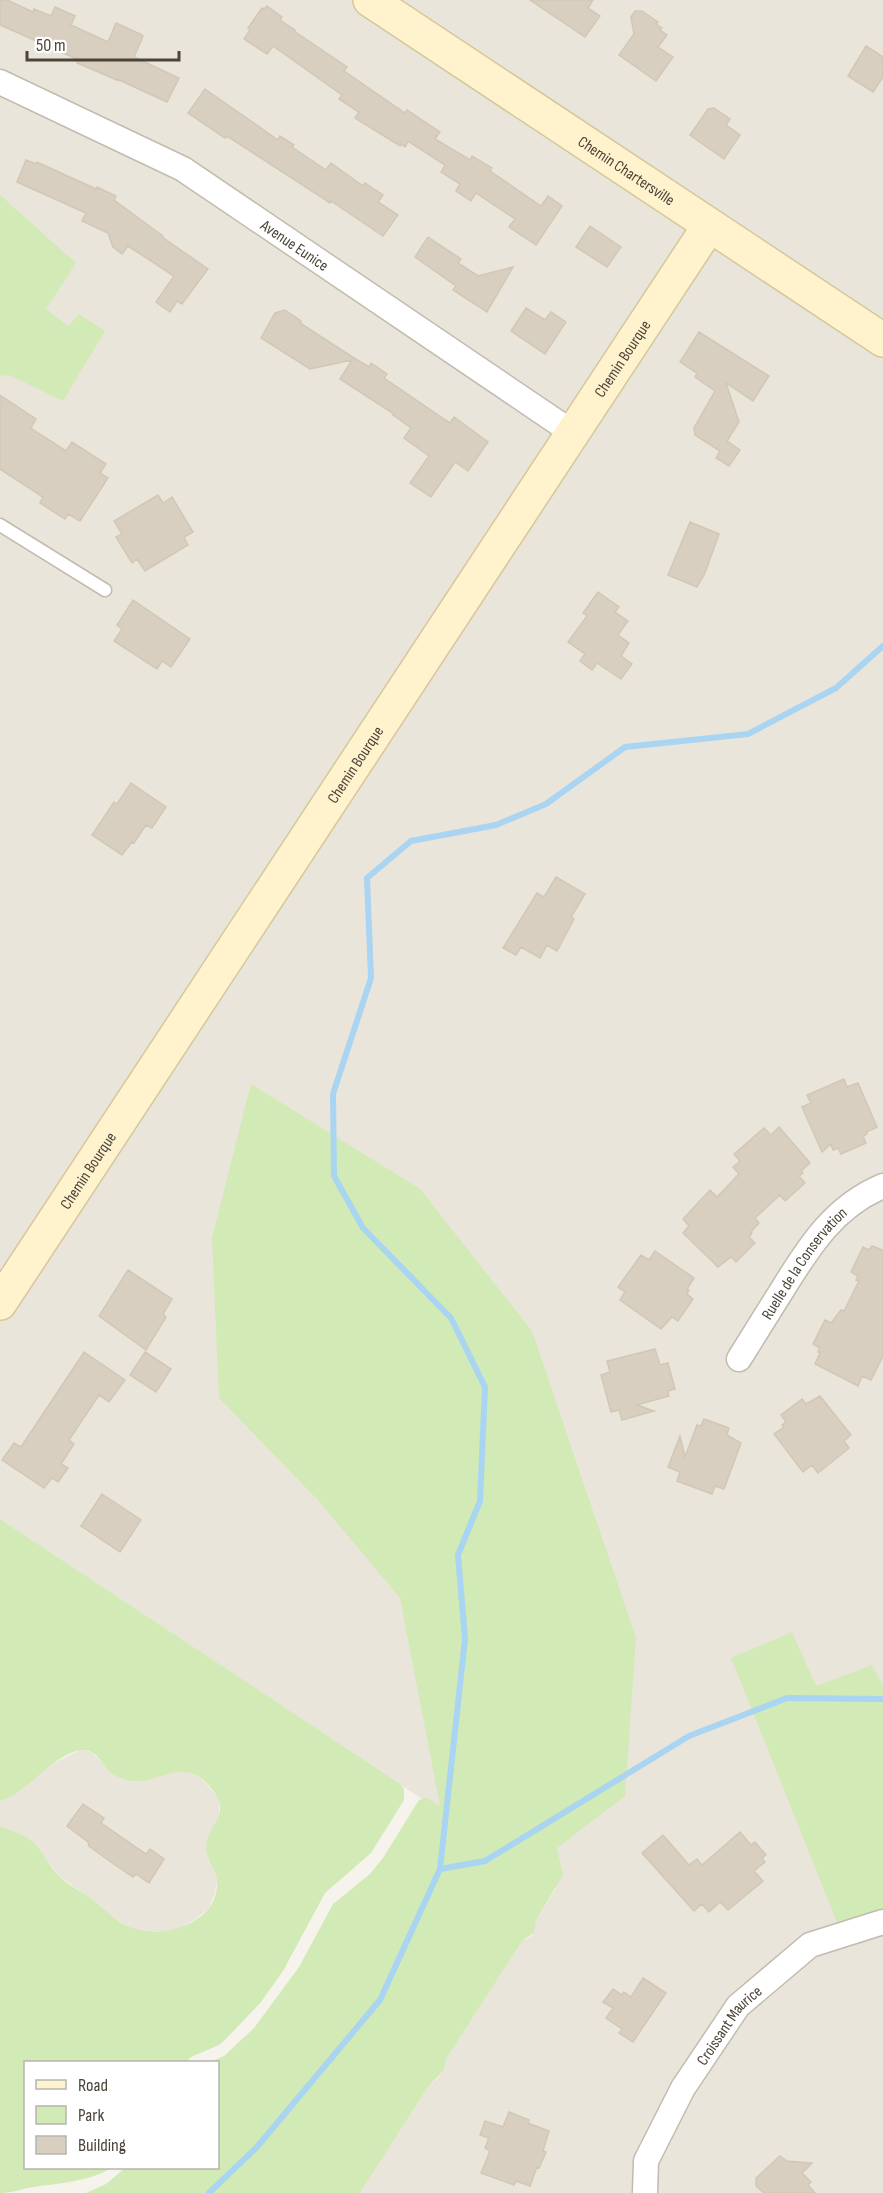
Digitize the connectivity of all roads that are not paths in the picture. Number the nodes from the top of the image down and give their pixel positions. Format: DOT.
graph roads {
  1 [pos="370,0"];
  2 [pos="0,82"];
  3 [pos="709,226"];
  4 [pos="883,340"];
  5 [pos="573,433"];
  6 [pos="0,525"];
  7 [pos="105,590"];
  8 [pos="883,1186"];
  9 [pos="0,1303"];
  10 [pos="739,1359"];
  11 [pos="883,1922"];
  12 [pos="645,2193"];
  1 -- 3 [label="street, Chemin Chartersville"];
  2 -- 5 [label="street, Avenue Eunice"];
  3 -- 4 [label="street, Chemin Chartersville"];
  3 -- 5 [label="street, Chemin Bourque"];
  5 -- 9 [label="street, Chemin Bourque"];
  6 -- 7 [label="lane"];
  8 -- 10 [label="street, Ruelle de la Conservation"];
  11 -- 12 [label="street, Croissant Maurice"];
}
